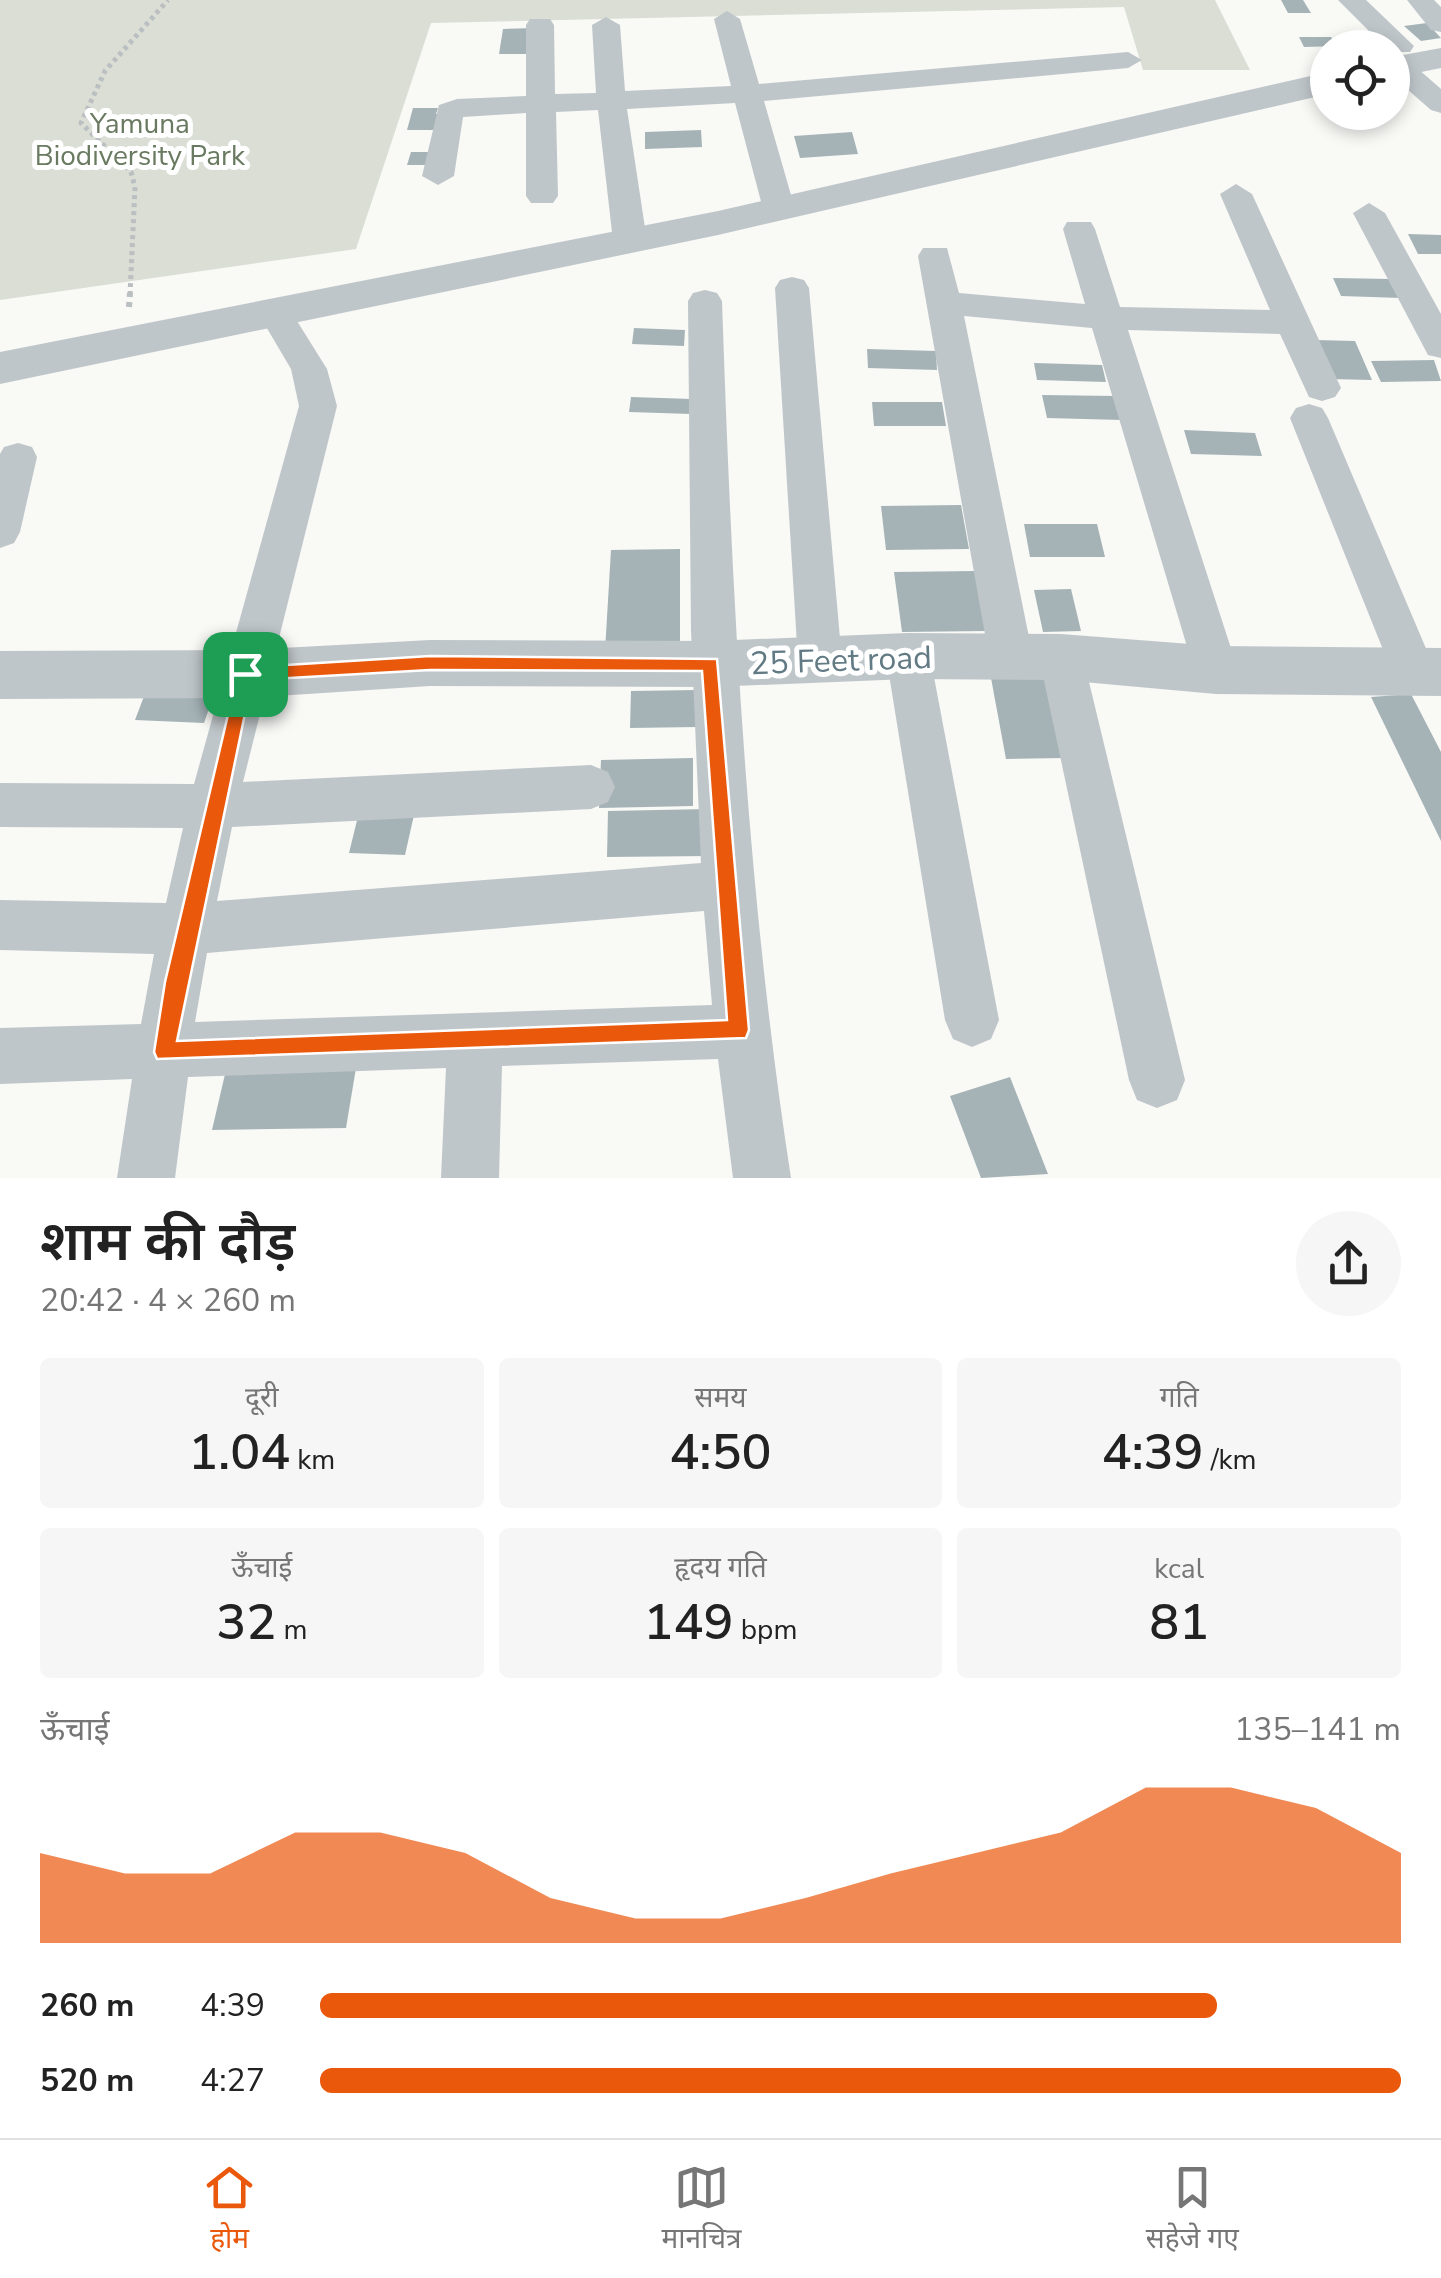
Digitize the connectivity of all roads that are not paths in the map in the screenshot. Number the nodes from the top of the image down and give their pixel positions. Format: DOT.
graph roads {
  1 [pos="1351,0"];
  2 [pos="1420,0"];
  3 [pos="727,20"];
  4 [pos="606,24"];
  5 [pos="1441,24"];
  6 [pos="540,25"];
  7 [pos="1374,30"];
  8 [pos="1441,58"];
  9 [pos="1410,59"];
  10 [pos="1128,60"];
  11 [pos="1410,73"];
  12 [pos="1310,87"];
  13 [pos="748,94"];
  14 [pos="611,100"];
  15 [pos="538,104"];
  16 [pos="1441,104"];
  17 [pos="438,176"];
  18 [pos="1236,194"];
  19 [pos="542,196"];
  20 [pos="779,209"];
  21 [pos="1369,212"];
  22 [pos="1079,230"];
  23 [pos="630,241"];
  24 [pos="935,256"];
  25 [pos="792,288"];
  26 [pos="705,301"];
  27 [pos="944,303"];
  28 [pos="275,314"];
  29 [pos="1107,318"];
  30 [pos="1292,322"];
  31 [pos="1441,346"];
  32 [pos="0,368"];
  33 [pos="18,458"];
  34 [pos="0,532"];
  35 [pos="908,656"];
  36 [pos="1036,656"];
  37 [pos="820,661"];
  38 [pos="710,664"];
  39 [pos="1216,670"];
  40 [pos="1427,672"];
  41 [pos="245,674"];
  42 [pos="0,675"];
  43 [pos="590,786"];
  44 [pos="0,805"];
  45 [pos="214,806"];
  46 [pos="726,885"];
  47 [pos="0,925"];
  48 [pos="187,930"];
  49 [pos="972,1020"];
  50 [pos="738,1030"];
  51 [pos="477,1040"];
  52 [pos="164,1052"];
  53 [pos="0,1056"];
  54 [pos="1157,1080"];
  55 [pos="146,1178"];
  56 [pos="470,1178"];
  57 [pos="762,1178"];
  1 -- 7 [label="street"];
  2 -- 5 [label="street"];
  3 -- 13 [label="street"];
  4 -- 14 [label="street"];
  6 -- 15 [label="street"];
  8 -- 9 [label="street"];
  10 -- 13 [label="street"];
  11 -- 16 [label="street"];
  12 -- 20 [label="street"];
  13 -- 14 [label="street"];
  13 -- 20 [label="street"];
  14 -- 15 [label="street"];
  14 -- 23 [label="street"];
  15 -- 17 [label="street"];
  15 -- 19 [label="street"];
  18 -- 30 [label="street"];
  20 -- 23 [label="street"];
  21 -- 31 [label="street"];
  22 -- 29 [label="street"];
  23 -- 28 [label="street"];
  24 -- 27 [label="street"];
  25 -- 37 [label="street"];
  26 -- 38 [label="street"];
  27 -- 29 [label="street"];
  27 -- 36 [label="street"];
  28 -- 32 [label="street"];
  28 -- 41 [label="street"];
  29 -- 30 [label="street"];
  29 -- 39 [label="street"];
  30 -- 40 [label="street"];
  33 -- 34 [label="street"];
  35 -- 36 [label="street, 25 Feet road"];
  35 -- 37 [label="street, 25 Feet road"];
  35 -- 49 [label="street"];
  36 -- 39 [label="street, 25 Feet road"];
  36 -- 54 [label="street"];
  37 -- 38 [label="street, 25 Feet road"];
  38 -- 41 [label="street, 25 Feet road"];
  38 -- 46 [label="street"];
  39 -- 40 [label="street, 25 Feet road"];
  41 -- 42 [label="street, 25 Feet road"];
  41 -- 45 [label="street"];
  43 -- 45 [label="street"];
  44 -- 45 [label="street"];
  45 -- 48 [label="street"];
  46 -- 48 [label="street"];
  46 -- 50 [label="street"];
  47 -- 48 [label="street"];
  48 -- 52 [label="street"];
  50 -- 51 [label="street"];
  50 -- 57 [label="street"];
  51 -- 52 [label="street"];
  51 -- 56 [label="street"];
  52 -- 53 [label="street"];
  52 -- 55 [label="street"];
}
